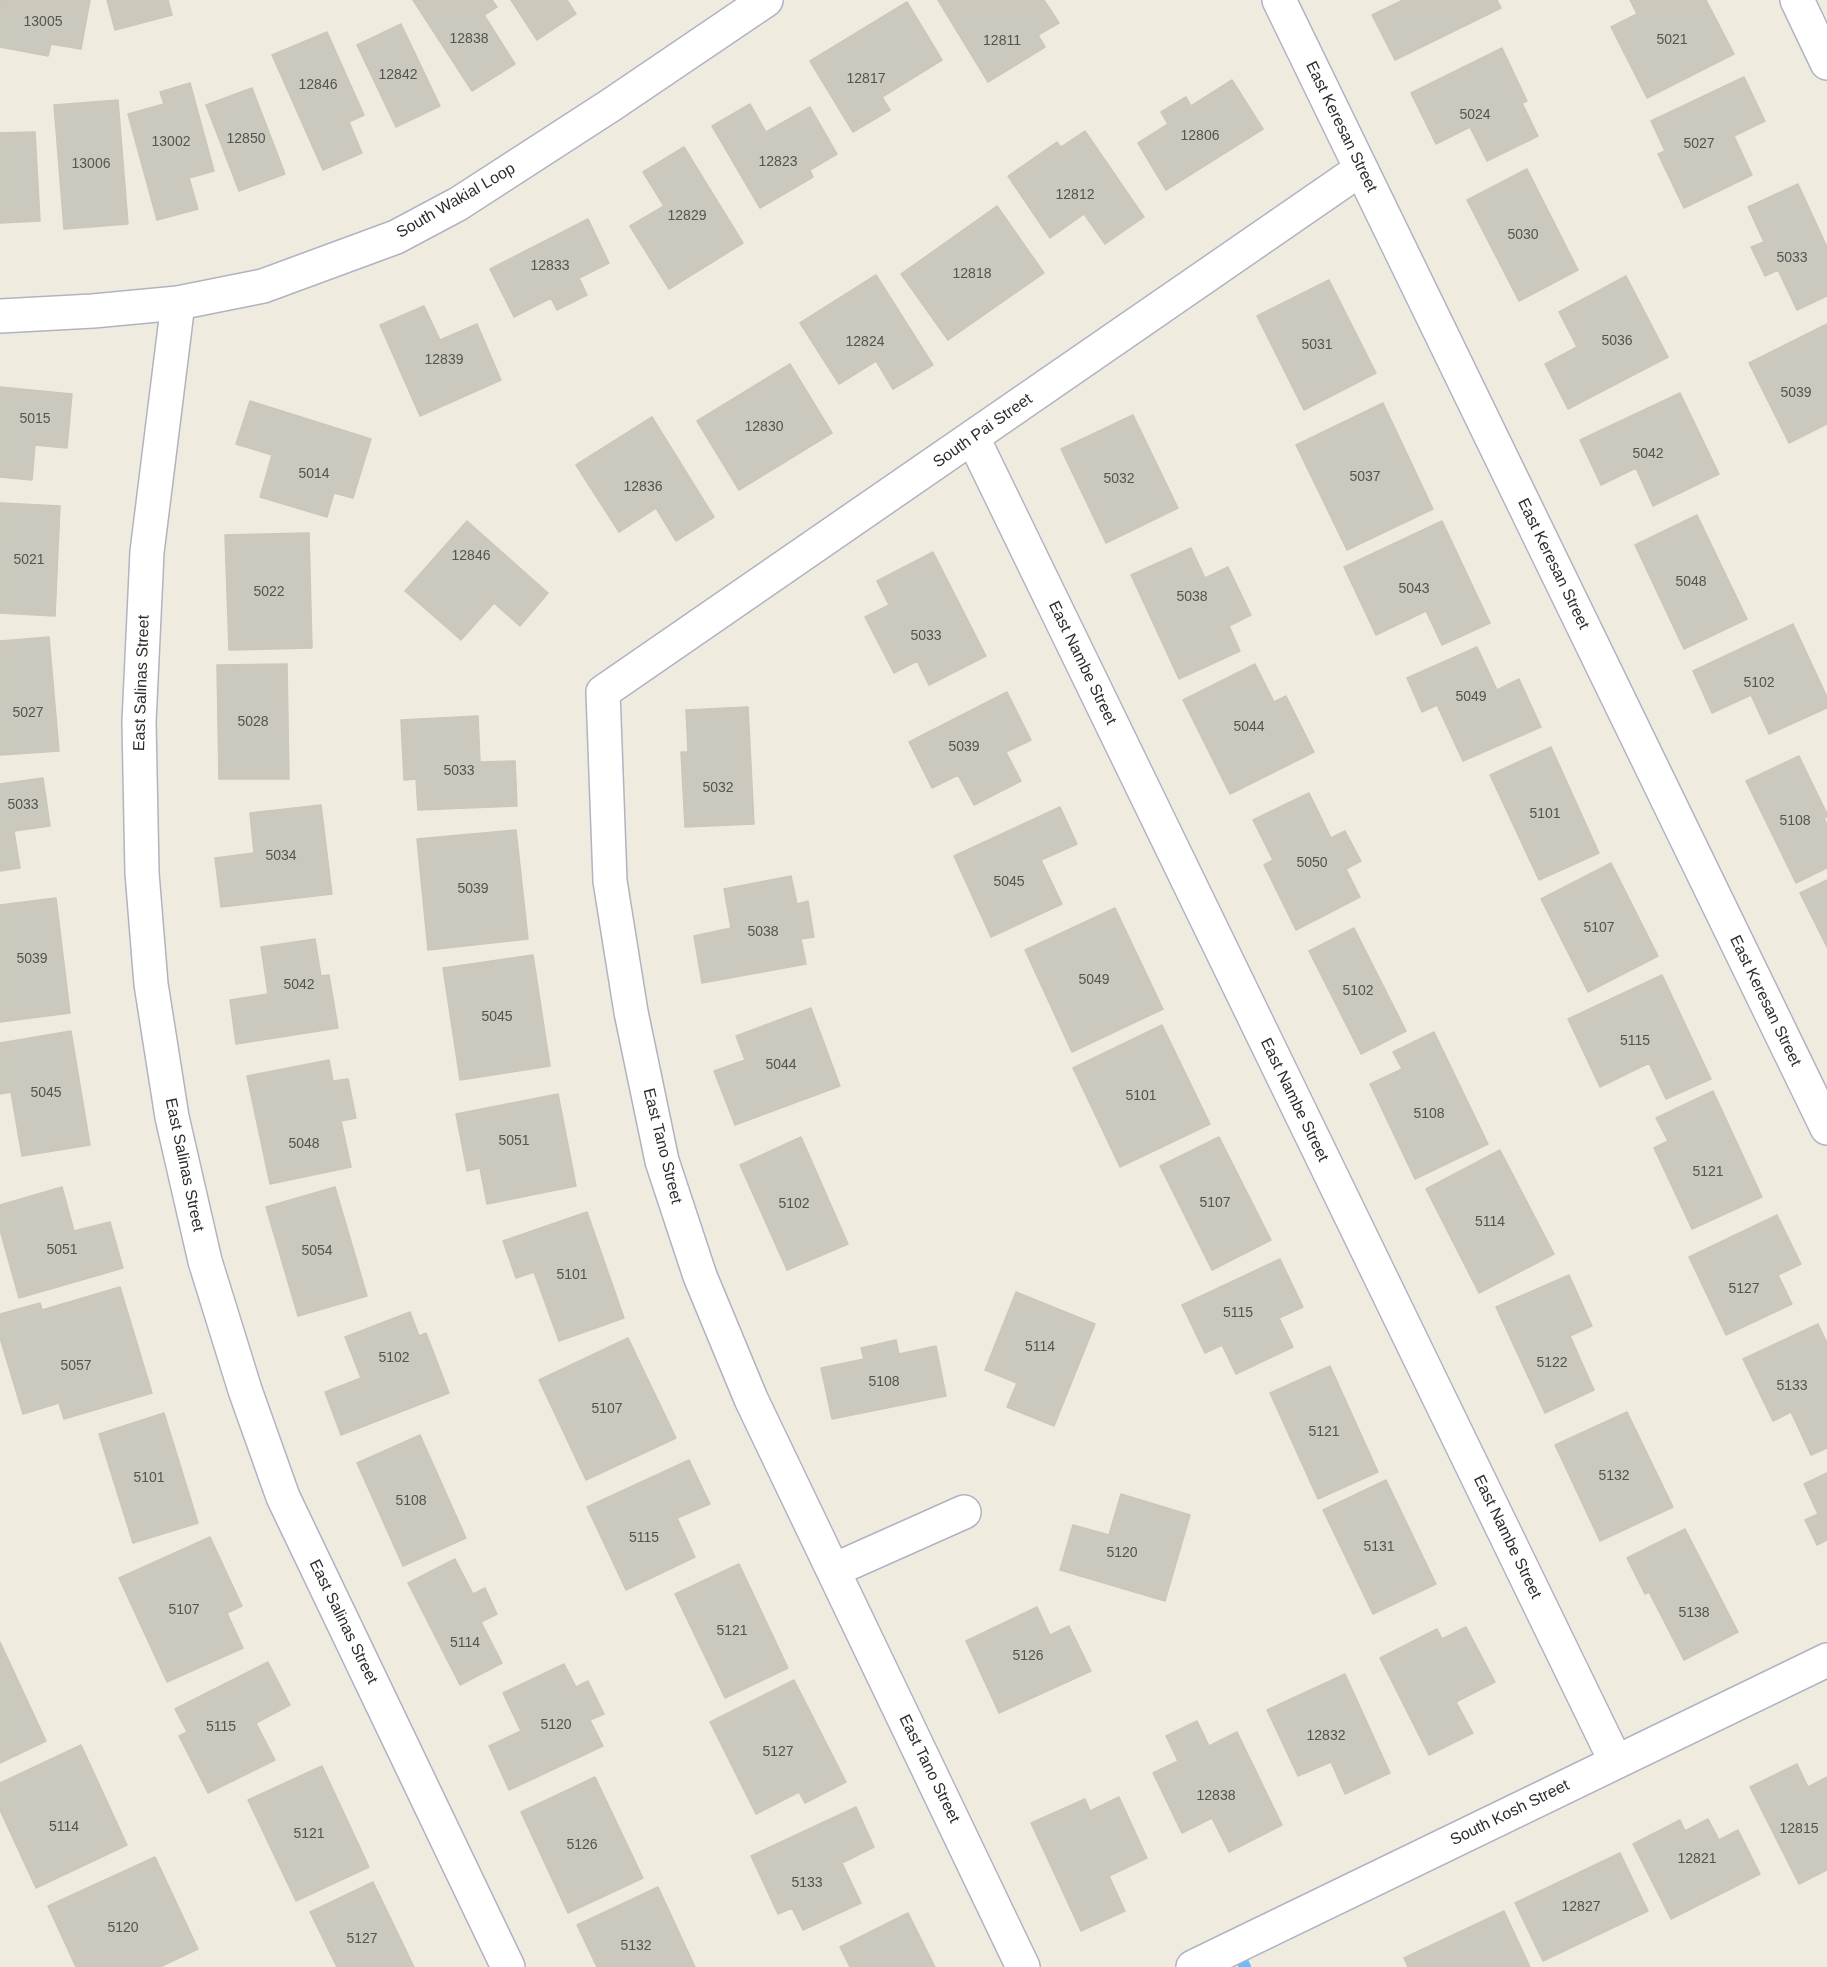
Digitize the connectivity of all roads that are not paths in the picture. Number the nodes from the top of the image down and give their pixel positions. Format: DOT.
graph roads {
  1 [pos="766,0"];
  2 [pos="1279,0"];
  3 [pos="1797,0"];
  4 [pos="1827,63"];
  5 [pos="1361,169"];
  6 [pos="178,303"];
  7 [pos="0,316"];
  8 [pos="973,438"];
  9 [pos="603,692"];
  10 [pos="1827,1128"];
  11 [pos="964,1512"];
  12 [pos="834,1570"];
  13 [pos="1827,1660"];
  14 [pos="1616,1762"];
  15 [pos="508,1967"];
  16 [pos="1023,1967"];
  17 [pos="1193,1967"];
  1 -- 6 [label="street, South Wakial Loop"];
  2 -- 5 [label="street, East Keresan Street"];
  3 -- 4 [label="street"];
  5 -- 8 [label="street, South Pai Street"];
  5 -- 10 [label="street, East Keresan Street"];
  6 -- 7 [label="street, South Wakial Loop"];
  6 -- 15 [label="street, East Salinas Street"];
  8 -- 9 [label="street, South Pai Street"];
  8 -- 14 [label="street, East Nambe Street"];
  9 -- 12 [label="street, East Tano Street"];
  11 -- 12 [label="street"];
  12 -- 16 [label="street, East Tano Street"];
  13 -- 14 [label="street, South Kosh Street"];
  14 -- 17 [label="street, South Kosh Street"];
}
